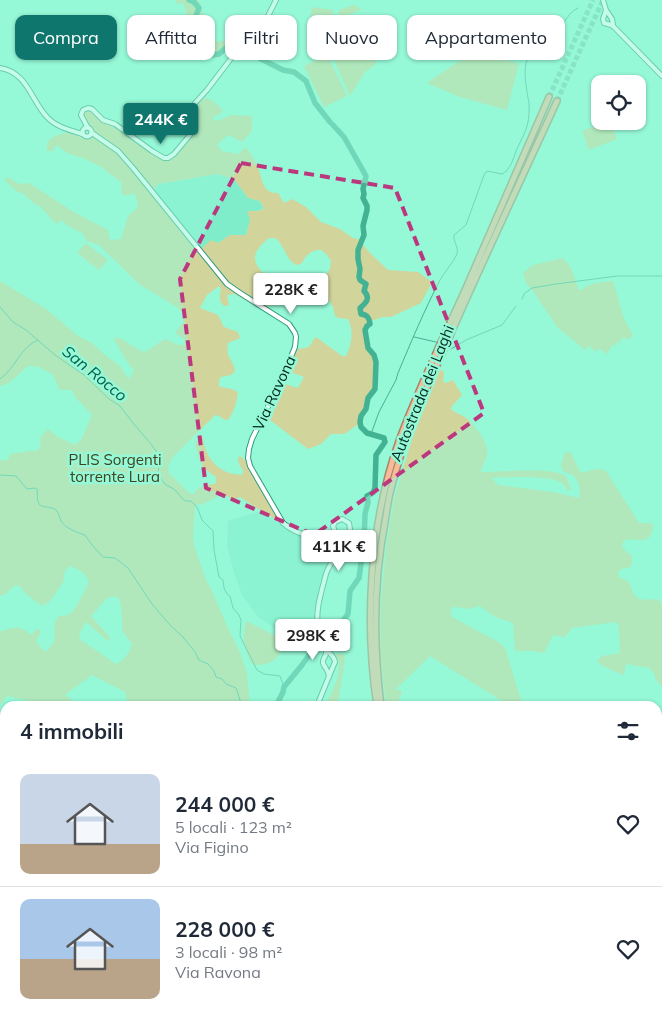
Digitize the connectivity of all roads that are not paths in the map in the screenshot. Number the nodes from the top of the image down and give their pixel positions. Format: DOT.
graph roads {
  1 [pos="276,0"];
  2 [pos="603,0"];
  3 [pos="606,10"];
  4 [pos="610,16"];
  5 [pos="604,17"];
  6 [pos="611,23"];
  7 [pos="0,68"];
  8 [pos="662,76"];
  9 [pos="548,97"];
  10 [pos="557,101"];
  11 [pos="84,128"];
  12 [pos="91,134"];
  13 [pos="333,527"];
  14 [pos="335,532"];
  15 [pos="329,533"];
  16 [pos="347,533"];
  17 [pos="342,535"];
  18 [pos="320,605"];
  19 [pos="324,645"];
  20 [pos="326,656"];
  21 [pos="331,656"];
  22 [pos="326,667"];
  23 [pos="333,667"];
  24 [pos="329,677"];
  25 [pos="319,701"];
  26 [pos="376,701"];
  27 [pos="380,701"];
  1 -- 11 [label="street"];
  2 -- 3 [label="street"];
  3 -- 4 [label="street"];
  3 -- 5 [label="street"];
  4 -- 5 [label="street"];
  4 -- 6 [label="street"];
  5 -- 6 [label="street"];
  6 -- 8 [label="street"];
  7 -- 11 [label="street"];
  9 -- 26 [label="highway, Autostrada dei Laghi"];
  10 -- 27 [label="highway, Autostrada dei Laghi"];
  11 -- 12 [label="street"];
  11 -- 12 [label="street, Via Ravona"];
  12 -- 15 [label="street, Via Ravona"];
  13 -- 14 [label="street"];
  13 -- 15 [label="street"];
  13 -- 16 [label="street"];
  14 -- 15 [label="street, Via Ravona"];
  14 -- 17 [label="street"];
  16 -- 17 [label="street"];
  16 -- 18 [label="street"];
  17 -- 18 [label="street"];
  18 -- 19 [label="street"];
  19 -- 20 [label="street"];
  19 -- 21 [label="street"];
  20 -- 21 [label="street"];
  20 -- 22 [label="street"];
  21 -- 23 [label="street"];
  22 -- 23 [label="street"];
  22 -- 24 [label="street"];
  23 -- 24 [label="street"];
  24 -- 25 [label="street"];
}
